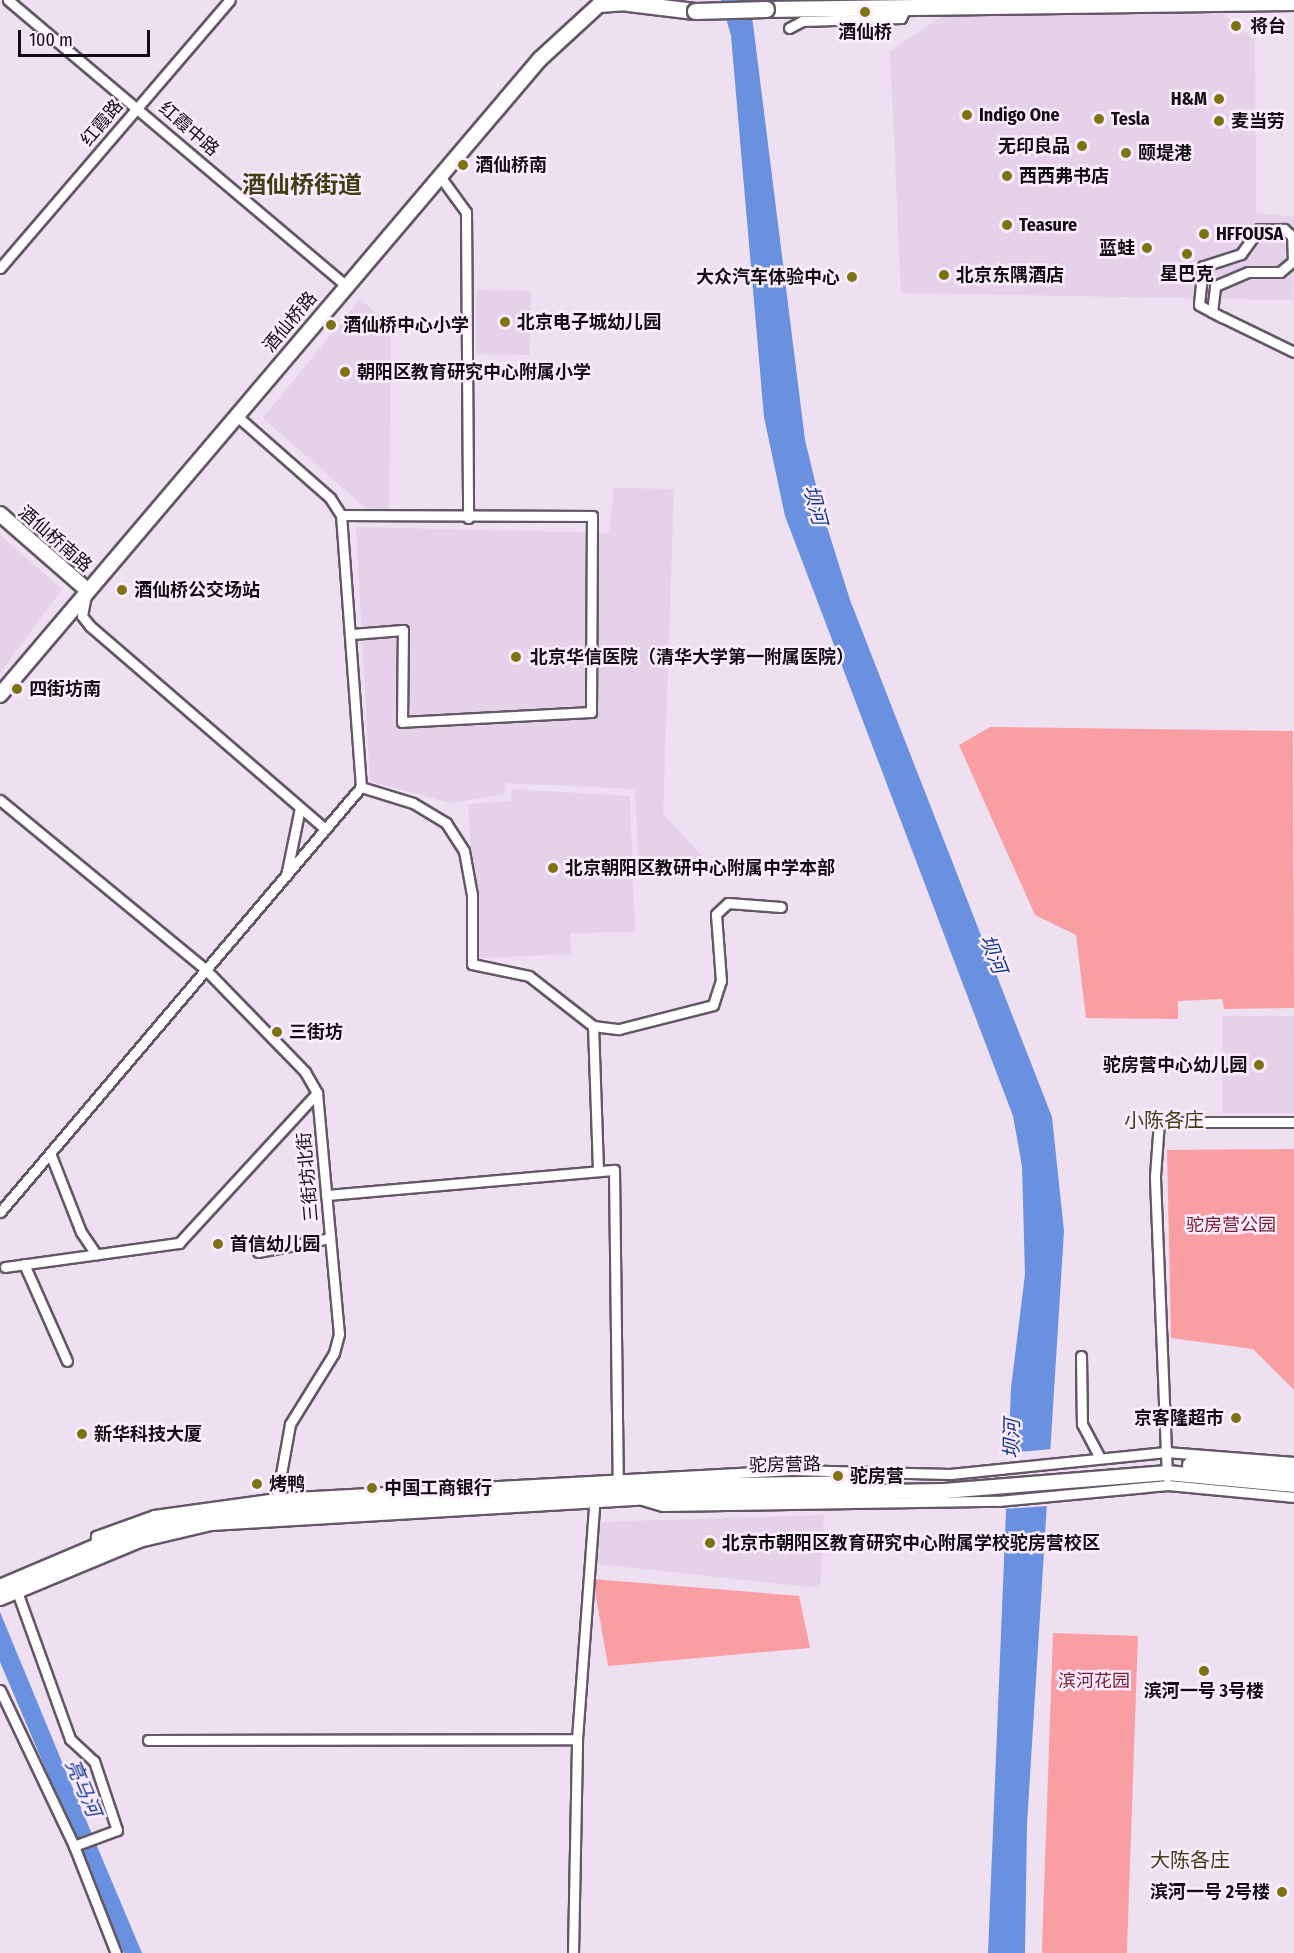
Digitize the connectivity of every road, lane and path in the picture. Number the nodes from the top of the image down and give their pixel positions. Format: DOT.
graph roads {
  1 [pos="8,0"];
  2 [pos="230,0"];
  3 [pos="684,0"];
  4 [pos="1294,2"];
  5 [pos="596,3"];
  6 [pos="628,3"];
  7 [pos="907,3"];
  8 [pos="789,28"];
  9 [pos="138,107"];
  10 [pos="439,175"];
  11 [pos="0,268"];
  12 [pos="346,286"];
  13 [pos="1212,312"];
  14 [pos="1294,352"];
  15 [pos="237,416"];
  16 [pos="0,514"];
  17 [pos="340,515"];
  18 [pos="468,518"];
  19 [pos="87,590"];
  20 [pos="352,634"];
  21 [pos="0,695"];
  22 [pos="361,787"];
  23 [pos="0,800"];
  24 [pos="300,808"];
  25 [pos="325,829"];
  26 [pos="286,877"];
  27 [pos="781,907"];
  28 [pos="205,969"];
  29 [pos="593,1026"];
  30 [pos="317,1094"];
  31 [pos="1294,1122"];
  32 [pos="50,1152"];
  33 [pos="598,1170"];
  34 [pos="326,1195"];
  35 [pos="0,1212"];
  36 [pos="330,1238"];
  37 [pos="258,1252"];
  38 [pos="96,1254"];
  39 [pos="24,1264"];
  40 [pos="5,1267"];
  41 [pos="1081,1356"];
  42 [pos="68,1360"];
  43 [pos="1100,1458"];
  44 [pos="1294,1462"];
  45 [pos="1167,1468"];
  46 [pos="1294,1473"];
  47 [pos="1063,1478"];
  48 [pos="998,1479"];
  49 [pos="619,1484"];
  50 [pos="1294,1485"];
  51 [pos="1294,1497"];
  52 [pos="595,1498"];
  53 [pos="633,1498"];
  54 [pos="277,1509"];
  55 [pos="10,1586"];
  56 [pos="0,1598"];
  57 [pos="0,1690"];
  58 [pos="577,1739"];
  59 [pos="148,1740"];
  60 [pos="74,1846"];
  61 [pos="116,1953"];
  62 [pos="573,1953"];
  1 -- 9 [label="street, 红霞中路"];
  2 -- 9 [label="street, 红霞路"];
  3 -- 6 [label="main road, 酒仙桥路"];
  4 -- 7 [label="main road, 酒仙桥路"];
  5 -- 6 [label="street, 酒仙桥路"];
  5 -- 10 [label="street, 酒仙桥路"];
  6 -- 7 [label="main road, 酒仙桥路, bridge"];
  7 -- 8 [label="street"];
  9 -- 11 [label="street, 红霞路"];
  9 -- 12 [label="street, 红霞中路"];
  10 -- 12 [label="street, 酒仙桥路"];
  10 -- 18 [label="street"];
  12 -- 15 [label="street, 酒仙桥路"];
  13 -- 13 [label="street"];
  13 -- 14 [label="street"];
  15 -- 17 [label="street"];
  15 -- 19 [label="street, 酒仙桥路"];
  16 -- 19 [label="street, 酒仙桥南路"];
  17 -- 18 [label="street"];
  17 -- 20 [label="street"];
  18 -- 20 [label="street"];
  19 -- 21 [label="street, 酒仙桥路"];
  19 -- 24 [label="street"];
  20 -- 22 [label="street"];
  22 -- 25 [label="street"];
  22 -- 29 [label="street"];
  23 -- 28 [label="street, 三街坊北街"];
  24 -- 25 [label="street"];
  24 -- 26 [label="street"];
  25 -- 26 [label="street"];
  26 -- 28 [label="street"];
  27 -- 29 [label="street"];
  28 -- 30 [label="street, 三街坊北街"];
  28 -- 32 [label="street"];
  29 -- 33 [label="street"];
  30 -- 34 [label="street, 三街坊北街"];
  30 -- 38 [label="street"];
  31 -- 45 [label="street"];
  32 -- 35 [label="street"];
  32 -- 38 [label="street"];
  33 -- 34 [label="street"];
  33 -- 49 [label="street"];
  34 -- 36 [label="street, 三街坊北街"];
  36 -- 37 [label="street"];
  36 -- 54 [label="street, 三街坊北街"];
  38 -- 39 [label="street"];
  39 -- 40 [label="street"];
  39 -- 42 [label="street"];
  41 -- 43 [label="street"];
  43 -- 45 [label="street"];
  43 -- 47 [label="street"];
  44 -- 45 [label="street"];
  45 -- 46 [label="street, 驼房营路"];
  45 -- 47 [label="street, 驼房营路"];
  45 -- 47 [label="street"];
  45 -- 50 [label="street, 驼房营路"];
  45 -- 51 [label="street"];
  47 -- 48 [label="street, 驼房营路"];
  47 -- 53 [label="street"];
  48 -- 49 [label="street, 驼房营路"];
  48 -- 53 [label="street, 驼房营路"];
  49 -- 52 [label="street, 驼房营路"];
  49 -- 54 [label="street"];
  52 -- 53 [label="street, 驼房营路"];
  52 -- 54 [label="street, 驼房营路"];
  52 -- 58 [label="street"];
  54 -- 55 [label="street"];
  54 -- 55 [label="street"];
  55 -- 56 [label="street"];
  55 -- 60 [label="street"];
  57 -- 60 [label="street"];
  58 -- 59 [label="street"];
  58 -- 62 [label="street"];
  60 -- 61 [label="street"];
}
